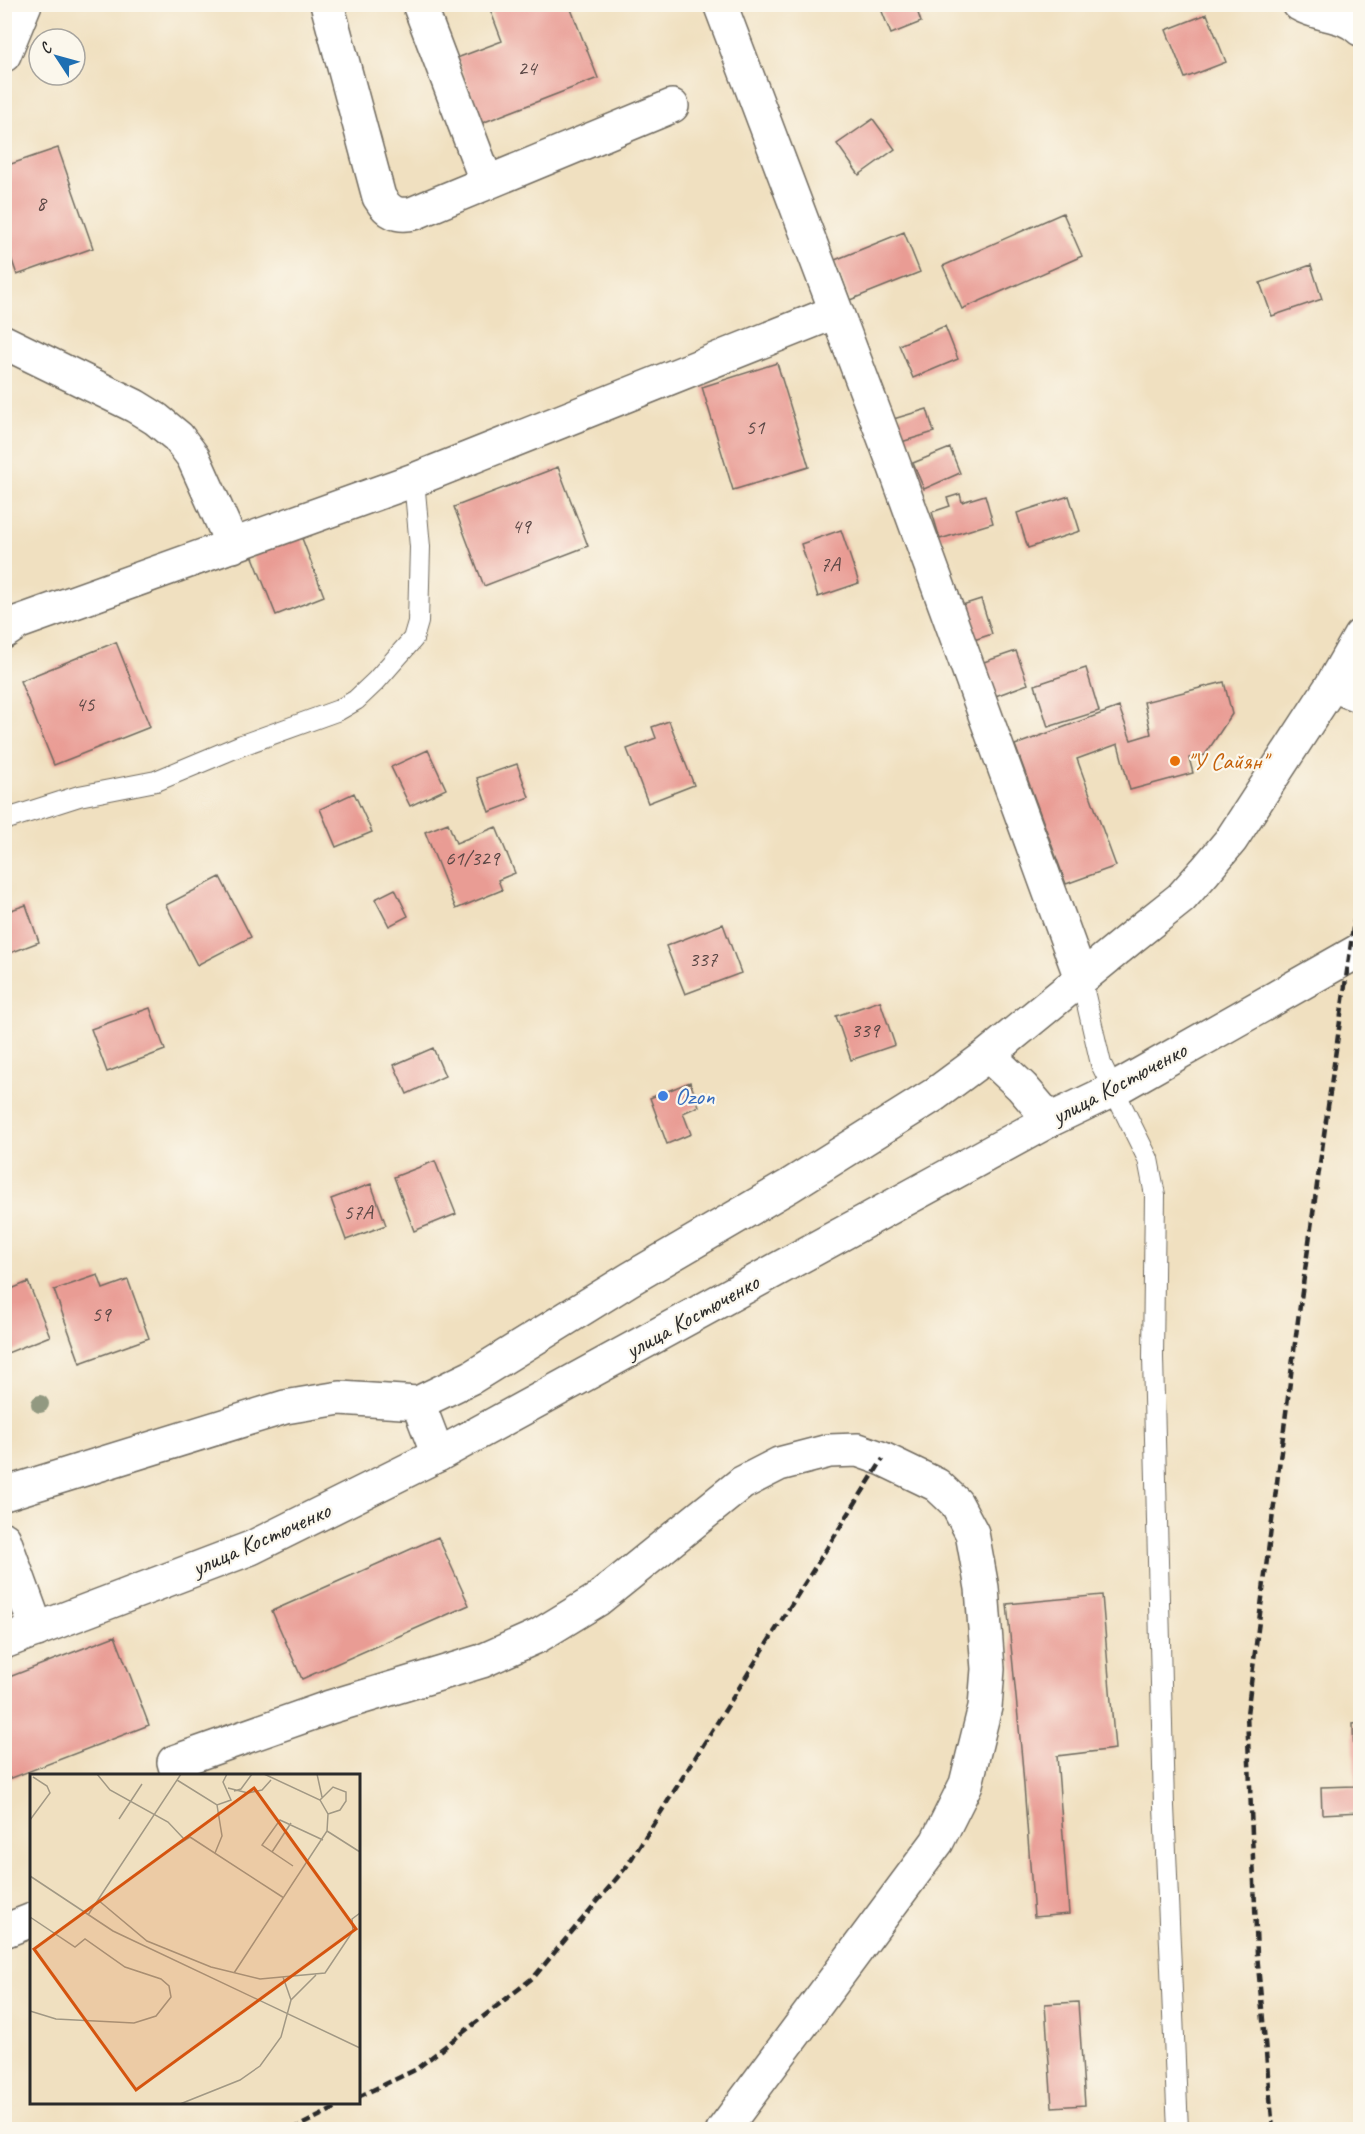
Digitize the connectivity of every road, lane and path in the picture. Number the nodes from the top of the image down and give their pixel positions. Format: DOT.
graph roads {
  1 [pos="25,4"];
  2 [pos="327,4"];
  3 [pos="418,4"];
  4 [pos="720,4"];
  5 [pos="1299,4"];
  6 [pos="1360,29"];
  7 [pos="4,55"];
  8 [pos="672,106"];
  9 [pos="487,183"];
  10 [pos="835,312"];
  11 [pos="4,342"];
  12 [pos="414,480"];
  13 [pos="233,546"];
  14 [pos="4,632"];
  15 [pos="1360,636"];
  16 [pos="1346,690"];
  17 [pos="4,820"];
  18 [pos="1360,950"];
  19 [pos="1081,978"];
  20 [pos="988,1055"];
  21 [pos="1113,1090"];
  22 [pos="1050,1120"];
  23 [pos="418,1404"];
  24 [pos="438,1455"];
  25 [pos="4,1494"];
  26 [pos="4,1539"];
  27 [pos="37,1630"];
  28 [pos="4,1642"];
  29 [pos="177,1774"];
  30 [pos="30,1921"];
  31 [pos="4,1931"];
  32 [pos="723,2130"];
  33 [pos="1178,2130"];
  1 -- 7 [label="street"];
  2 -- 9 [label="street"];
  3 -- 9 [label="street"];
  4 -- 10 [label="street"];
  5 -- 6 [label="street"];
  8 -- 9 [label="street"];
  10 -- 12 [label="street"];
  10 -- 19 [label="street"];
  11 -- 13 [label="street"];
  12 -- 13 [label="street"];
  12 -- 17 [label="lane"];
  13 -- 14 [label="street"];
  15 -- 16 [label="street"];
  16 -- 19 [label="street"];
  18 -- 21 [label="street, улица Костюченко"];
  19 -- 20 [label="street"];
  19 -- 21 [label="lane"];
  20 -- 22 [label="street"];
  20 -- 23 [label="street"];
  21 -- 22 [label="street, улица Костюченко"];
  21 -- 33 [label="lane"];
  22 -- 24 [label="street, улица Костюченко"];
  23 -- 24 [label="street"];
  23 -- 25 [label="street"];
  24 -- 27 [label="street, улица Костюченко"];
  26 -- 27 [label="street"];
  27 -- 28 [label="street, улица Костюченко"];
  29 -- 32 [label="street"];
  30 -- 31 [label="street"];
}
